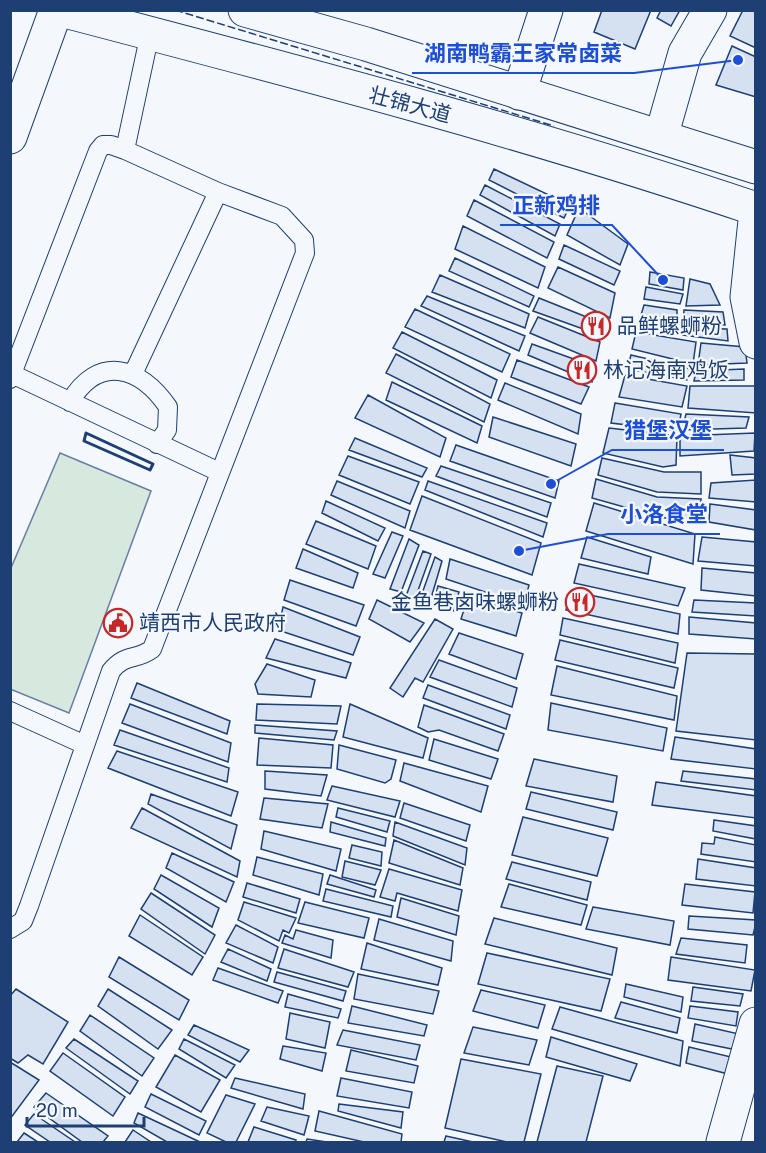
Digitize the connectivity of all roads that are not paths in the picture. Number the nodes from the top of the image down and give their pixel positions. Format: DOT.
graph roads {
  1 [pos="56,10"];
  2 [pos="61,10"];
  3 [pos="245,10"];
  4 [pos="546,10"];
  5 [pos="710,10"];
  6 [pos="150,33"];
  7 [pos="519,93"];
  8 [pos="10,137"];
  9 [pos="661,137"];
  10 [pos="126,150"];
  11 [pos="756,167"];
  12 [pos="218,192"];
  13 [pos="756,210"];
  14 [pos="756,342"];
  15 [pos="133,374"];
  16 [pos="11,377"];
  17 [pos="70,402"];
  18 [pos="157,444"];
  19 [pos="219,472"];
  20 [pos="10,711"];
  21 [pos="85,745"];
  22 [pos="10,929"];
  23 [pos="756,1024"];
  24 [pos="723,1143"];
  1 -- 8 [label="main road"];
  2 -- 6 [label="main road, 壮锦大道"];
  3 -- 7 [label="main road, 壮锦大道"];
  4 -- 7 [label="main road"];
  5 -- 9 [label="main road"];
  6 -- 10 [label="lane"];
  6 -- 13 [label="main road, 壮锦大道"];
  7 -- 9 [label="main road, 壮锦大道"];
  9 -- 11 [label="main road, 壮锦大道"];
  10 -- 12 [label="lane"];
  10 -- 16 [label="lane"];
  12 -- 15 [label="lane"];
  12 -- 19 [label="lane"];
  13 -- 14 [label="main road"];
  15 -- 17 [label="lane"];
  15 -- 18 [label="lane"];
  16 -- 17 [label="lane"];
  17 -- 18 [label="lane"];
  18 -- 19 [label="lane"];
  19 -- 21 [label="lane"];
  20 -- 21 [label="lane"];
  21 -- 22 [label="lane"];
  23 -- 24 [label="main road"];
}
